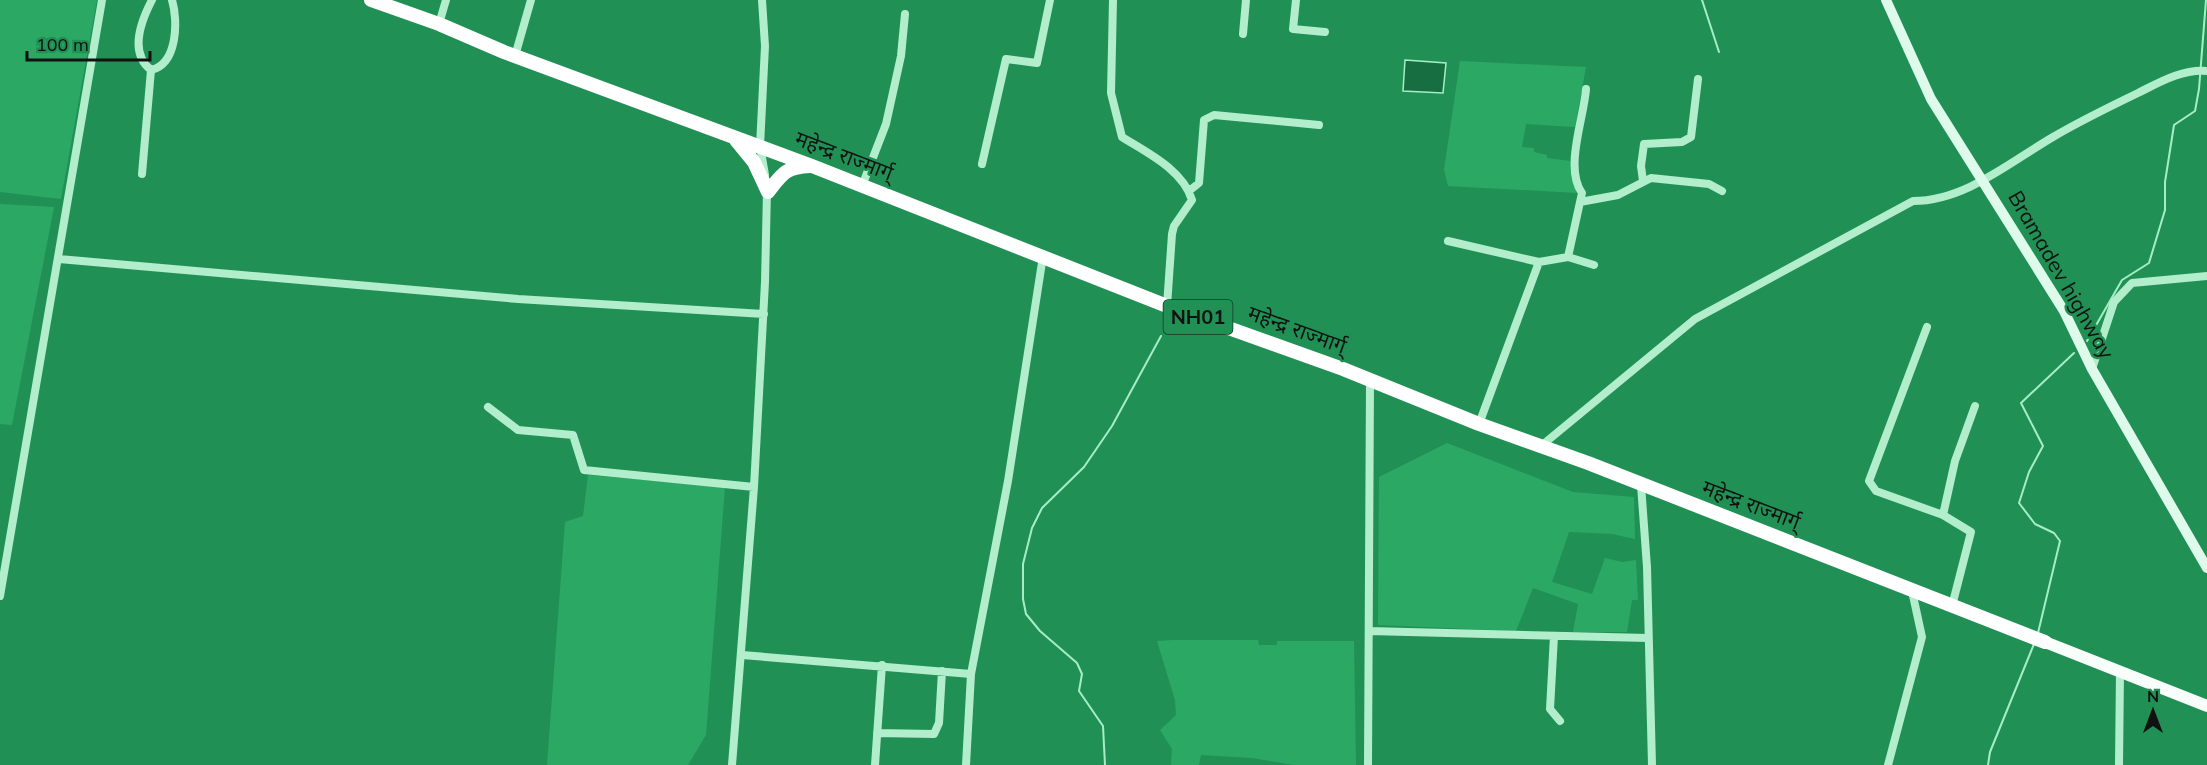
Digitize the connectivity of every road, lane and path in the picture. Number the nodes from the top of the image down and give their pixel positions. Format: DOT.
graph roads {
  1 [pos="102,0"];
  2 [pos="152,0"];
  3 [pos="172,0"];
  4 [pos="370,0"];
  5 [pos="446,0"];
  6 [pos="531,0"];
  7 [pos="762,0"];
  8 [pos="1050,0"];
  9 [pos="1113,0"];
  10 [pos="1246,0"];
  11 [pos="1296,0"];
  12 [pos="1886,0"];
  13 [pos="905,14"];
  14 [pos="440,24"];
  15 [pos="1325,32"];
  16 [pos="1243,34"];
  17 [pos="515,56"];
  18 [pos="151,70"];
  19 [pos="2206,71"];
  20 [pos="1698,79"];
  21 [pos="1586,89"];
  22 [pos="1319,125"];
  23 [pos="731,135"];
  24 [pos="759,146"];
  25 [pos="982,164"];
  26 [pos="812,166"];
  27 [pos="142,174"];
  28 [pos="1984,180"];
  29 [pos="1643,181"];
  30 [pos="862,186"];
  31 [pos="1189,191"];
  32 [pos="1722,191"];
  33 [pos="768,192"];
  34 [pos="1580,202"];
  35 [pos="1448,242"];
  36 [pos="1043,256"];
  37 [pos="1568,257"];
  38 [pos="59,259"];
  39 [pos="1539,262"];
  40 [pos="1594,265"];
  41 [pos="2207,276"];
  42 [pos="1167,306"];
  43 [pos="764,314"];
  44 [pos="1928,327"];
  45 [pos="2092,369"];
  46 [pos="1370,381"];
  47 [pos="1975,406"];
  48 [pos="488,407"];
  49 [pos="1479,423"];
  50 [pos="1541,446"];
  51 [pos="1641,485"];
  52 [pos="754,487"];
  53 [pos="1943,515"];
  54 [pos="2207,568"];
  55 [pos="1912,591"];
  56 [pos="0,596"];
  57 [pos="1952,606"];
  58 [pos="1369,631"];
  59 [pos="1554,636"];
  60 [pos="1648,638"];
  61 [pos="2044,642"];
  62 [pos="742,656"];
  63 [pos="882,665"];
  64 [pos="942,671"];
  65 [pos="2120,671"];
  66 [pos="971,674"];
  67 [pos="2207,706"];
  68 [pos="1560,721"];
  69 [pos="877,733"];
  70 [pos="734,743"];
  71 [pos="727,765"];
  72 [pos="732,765"];
  73 [pos="875,765"];
  74 [pos="966,765"];
  75 [pos="1368,765"];
  76 [pos="1652,765"];
  77 [pos="1888,765"];
  78 [pos="2119,765"];
  1 -- 38 [label="street"];
  2 -- 18 [label="street"];
  3 -- 18 [label="street"];
  4 -- 14 [label="highway, महेन्द्र राज्मार्ग् / NH01"];
  5 -- 14 [label="street"];
  6 -- 17 [label="street"];
  7 -- 24 [label="street"];
  8 -- 25 [label="street"];
  9 -- 31 [label="street"];
  10 -- 16 [label="street"];
  11 -- 15 [label="street"];
  12 -- 28 [label="street, Bramadev highway"];
  13 -- 30 [label="street"];
  14 -- 17 [label="highway, महेन्द्र राज्मार्ग् / NH01"];
  17 -- 23 [label="highway, महेन्द्र राज्मार्ग् / NH01"];
  18 -- 27 [label="street"];
  19 -- 28 [label="street"];
  20 -- 29 [label="street"];
  21 -- 34 [label="street"];
  22 -- 31 [label="street"];
  23 -- 24 [label="highway, महेन्द्र राज्मार्ग् / NH01"];
  23 -- 33 [label="highway"];
  24 -- 26 [label="highway, महेन्द्र राज्मार्ग् / NH01"];
  24 -- 33 [label="street"];
  26 -- 30 [label="highway, महेन्द्र राज्मार्ग् / NH01"];
  26 -- 33 [label="highway"];
  28 -- 45 [label="street, Bramadev highway"];
  28 -- 50 [label="street"];
  29 -- 32 [label="street"];
  29 -- 34 [label="street"];
  30 -- 36 [label="highway, महेन्द्र राज्मार्ग् / NH01"];
  31 -- 42 [label="street"];
  33 -- 43 [label="street"];
  34 -- 37 [label="street"];
  35 -- 39 [label="street"];
  36 -- 42 [label="highway, महेन्द्र राज्मार्ग् / NH01"];
  36 -- 66 [label="street"];
  37 -- 39 [label="street"];
  37 -- 40 [label="street"];
  38 -- 43 [label="street"];
  38 -- 56 [label="street"];
  39 -- 49 [label="street"];
  41 -- 45 [label="street"];
  42 -- 46 [label="highway, महेन्द्र राज्मार्ग् / NH01"];
  43 -- 52 [label="street"];
  44 -- 53 [label="street"];
  45 -- 54 [label="street, Bramadev highway"];
  46 -- 49 [label="highway, महेन्द्र राज्मार्ग् / NH01"];
  46 -- 58 [label="street"];
  47 -- 53 [label="street"];
  48 -- 52 [label="street"];
  49 -- 50 [label="highway, महेन्द्र राज्मार्ग् / NH01"];
  50 -- 51 [label="highway, महेन्द्र राज्मार्ग् / NH01"];
  51 -- 55 [label="highway, महेन्द्र राज्मार्ग् / NH01"];
  51 -- 60 [label="street"];
  52 -- 62 [label="street"];
  53 -- 57 [label="street"];
  55 -- 57 [label="highway, महेन्द्र राज्मार्ग् / NH01"];
  55 -- 77 [label="street"];
  57 -- 61 [label="highway, महेन्द्र राज्मार्ग् / NH01"];
  58 -- 59 [label="street"];
  58 -- 75 [label="street"];
  59 -- 60 [label="street"];
  59 -- 68 [label="street"];
  60 -- 76 [label="street"];
  61 -- 65 [label="main road, महेन्द्र राज्मार्ग् / NH01"];
  62 -- 63 [label="street"];
  62 -- 70 [label="street"];
  63 -- 64 [label="street"];
  63 -- 69 [label="street"];
  64 -- 66 [label="street"];
  64 -- 69 [label="street"];
  65 -- 67 [label="main road, महेन्द्र राज्मार्ग् / NH01"];
  65 -- 78 [label="street"];
  66 -- 74 [label="street"];
  69 -- 73 [label="street"];
  70 -- 71 [label="street"];
  70 -- 72 [label="street"];
}
